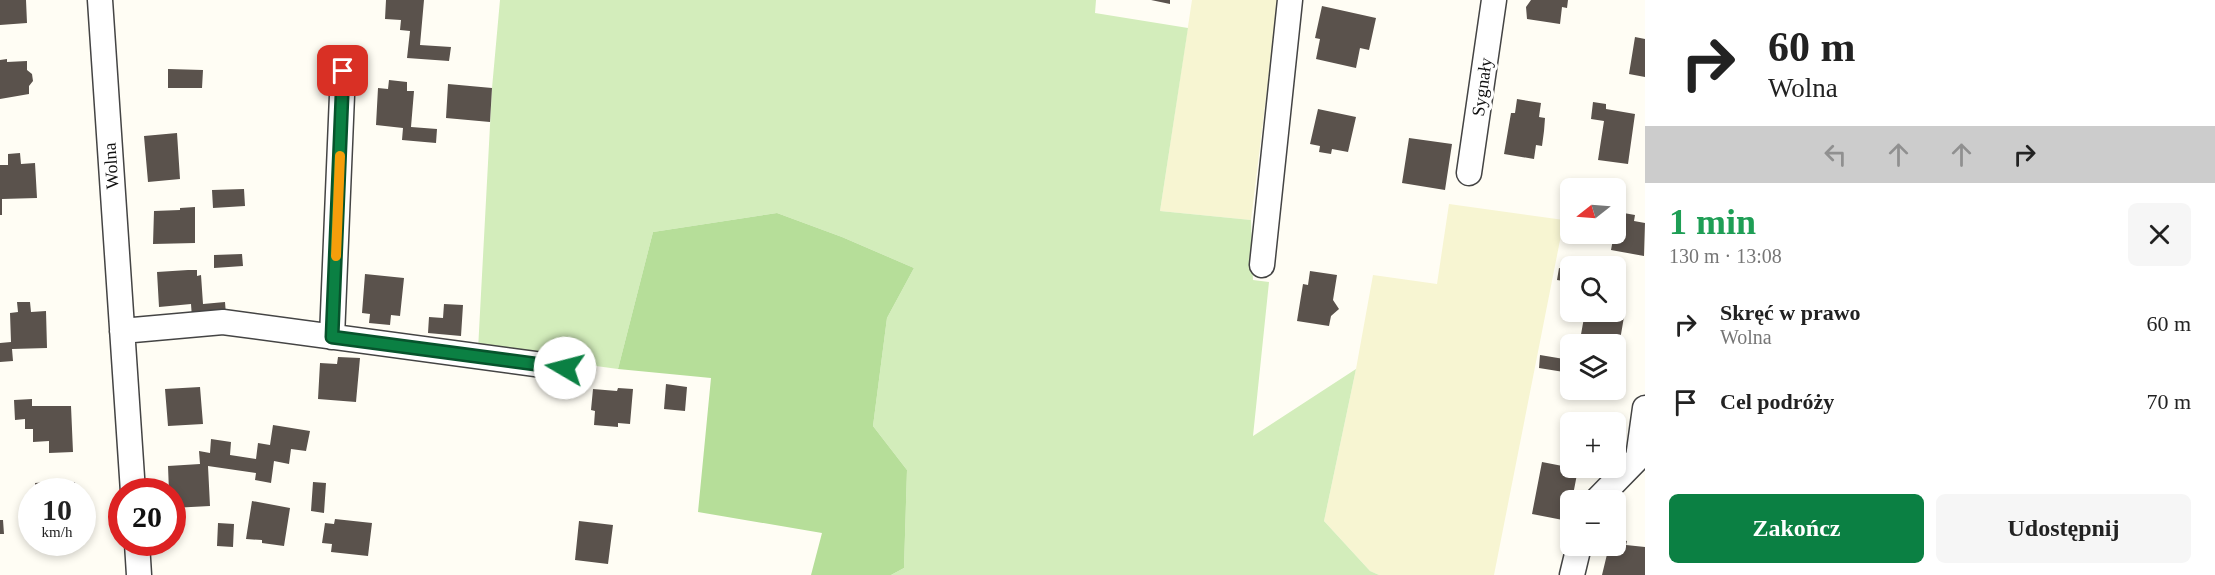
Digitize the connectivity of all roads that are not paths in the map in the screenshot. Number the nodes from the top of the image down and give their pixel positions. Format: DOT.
graph roads {
  1 [pos="100,0"];
  2 [pos="1290,0"];
  3 [pos="1494,0"];
  4 [pos="343,71"];
  5 [pos="1469,173"];
  6 [pos="1262,265"];
  7 [pos="122,331"];
  8 [pos="332,337"];
  9 [pos="565,368"];
  10 [pos="1645,408"];
  11 [pos="132,478"];
  12 [pos="1607,490"];
  13 [pos="138,556"];
  14 [pos="1577,556"];
  15 [pos="139,575"];
  16 [pos="1572,575"];
  1 -- 7 [label="street, Wolna"];
  2 -- 6 [label="street"];
  3 -- 5 [label="street, Sygnały"];
  4 -- 8 [label="street"];
  7 -- 8 [label="street"];
  7 -- 11 [label="street, Wolna"];
  8 -- 9 [label="street"];
  10 -- 12 [label="street"];
  13 -- 15 [label="street"];
  14 -- 16 [label="street"];
}
